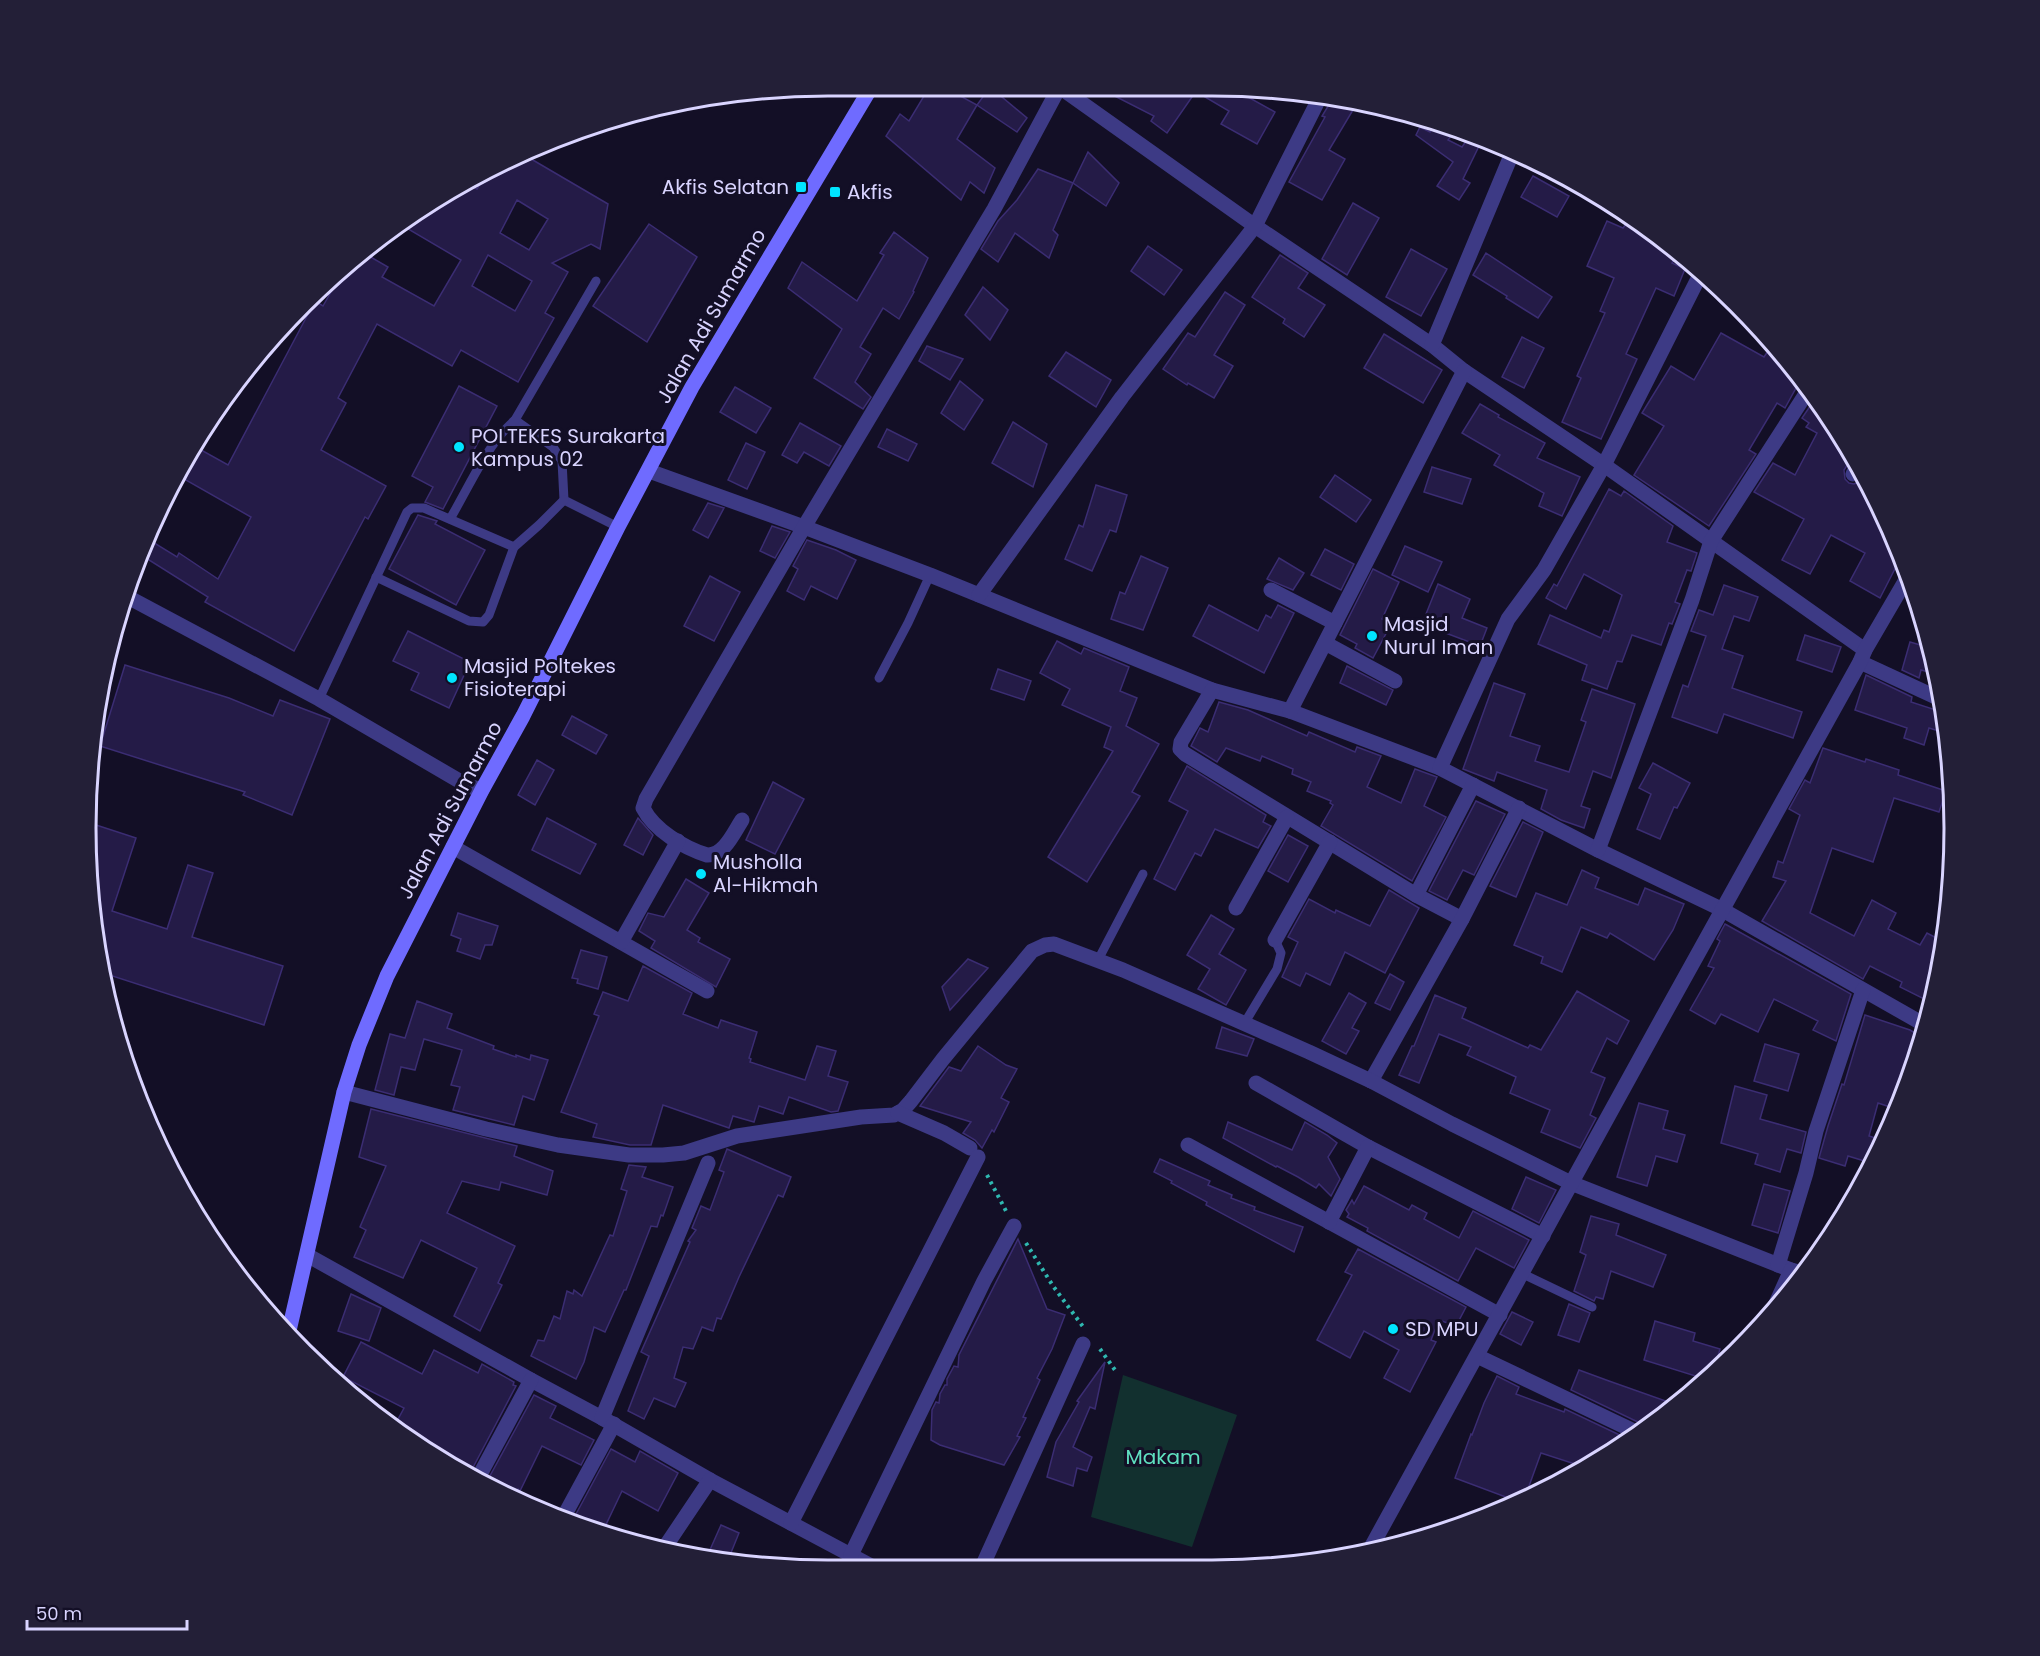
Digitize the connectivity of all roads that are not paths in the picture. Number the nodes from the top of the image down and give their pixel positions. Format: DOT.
graph roads {
  1 [pos="866,96"];
  2 [pos="1054,96"];
  3 [pos="1072,96"];
  4 [pos="1317,103"];
  5 [pos="1509,159"];
  6 [pos="1255,226"];
  7 [pos="1697,280"];
  8 [pos="596,281"];
  9 [pos="1432,345"];
  10 [pos="1464,371"];
  11 [pos="1804,397"];
  12 [pos="515,420"];
  13 [pos="1604,465"];
  14 [pos="649,471"];
  15 [pos="564,500"];
  16 [pos="450,519"];
  17 [pos="618,526"];
  18 [pos="804,527"];
  19 [pos="1711,541"];
  20 [pos="514,547"];
  21 [pos="930,575"];
  22 [pos="376,578"];
  23 [pos="1902,586"];
  24 [pos="1271,590"];
  25 [pos="979,595"];
  26 [pos="133,600"];
  27 [pos="1335,623"];
  28 [pos="1325,643"];
  29 [pos="1862,656"];
  30 [pos="879,678"];
  31 [pos="1395,681"];
  32 [pos="1212,690"];
  33 [pos="1932,694"];
  34 [pos="319,699"];
  35 [pos="1290,711"];
  36 [pos="1440,768"];
  37 [pos="1473,785"];
  38 [pos="475,788"];
  39 [pos="1519,808"];
  40 [pos="1287,817"];
  41 [pos="742,820"];
  42 [pos="678,841"];
  43 [pos="1330,842"];
  44 [pos="453,847"];
  45 [pos="1598,850"];
  46 [pos="1143,874"];
  47 [pos="1416,895"];
  48 [pos="1236,908"];
  49 [pos="1721,909"];
  50 [pos="1462,919"];
  51 [pos="1275,940"];
  52 [pos="621,942"];
  53 [pos="1098,960"];
  54 [pos="1863,990"];
  55 [pos="707,991"];
  56 [pos="1918,1020"];
  57 [pos="1244,1024"];
  58 [pos="1371,1081"];
  59 [pos="1256,1083"];
  60 [pos="344,1092"];
  61 [pos="898,1113"];
  62 [pos="1188,1145"];
  63 [pos="1368,1147"];
  64 [pos="708,1163"];
  65 [pos="1571,1183"];
  66 [pos="1329,1222"];
  67 [pos="1014,1226"];
  68 [pos="1543,1236"];
  69 [pos="307,1255"];
  70 [pos="1790,1270"];
  71 [pos="1523,1274"];
  72 [pos="1783,1286"];
  73 [pos="1592,1307"];
  74 [pos="1500,1315"];
  75 [pos="290,1325"];
  76 [pos="1088,1340"];
  77 [pos="1477,1356"];
  78 [pos="531,1380"];
  79 [pos="608,1421"];
  80 [pos="1630,1429"];
  81 [pos="481,1472"];
  82 [pos="710,1480"];
  83 [pos="566,1511"];
  84 [pos="791,1523"];
  85 [pos="1374,1541"];
  86 [pos="668,1542"];
  87 [pos="851,1555"];
  88 [pos="860,1560"];
  89 [pos="985,1560"];
  1 -- 14 [label="main road, Jalan Adi Sumarmo"];
  2 -- 18 [label="street"];
  3 -- 6 [label="street"];
  4 -- 6 [label="street"];
  5 -- 9 [label="street"];
  6 -- 9 [label="street"];
  6 -- 25 [label="street"];
  7 -- 13 [label="street"];
  8 -- 12 [label="lane"];
  9 -- 10 [label="street"];
  10 -- 13 [label="street"];
  10 -- 27 [label="street"];
  11 -- 19 [label="street"];
  12 -- 15 [label="lane"];
  12 -- 16 [label="lane"];
  13 -- 19 [label="street"];
  13 -- 36 [label="street"];
  14 -- 17 [label="main road, Jalan Adi Sumarmo"];
  14 -- 18 [label="street"];
  15 -- 17 [label="lane"];
  15 -- 20 [label="lane"];
  16 -- 20 [label="lane"];
  16 -- 22 [label="lane"];
  17 -- 38 [label="main road, Jalan Adi Sumarmo"];
  18 -- 21 [label="street"];
  18 -- 42 [label="street"];
  19 -- 29 [label="street"];
  19 -- 45 [label="street"];
  20 -- 22 [label="lane"];
  21 -- 25 [label="street"];
  21 -- 30 [label="lane"];
  22 -- 34 [label="lane"];
  23 -- 29 [label="street"];
  24 -- 27 [label="street"];
  25 -- 32 [label="street"];
  26 -- 34 [label="street"];
  27 -- 28 [label="street"];
  28 -- 31 [label="street"];
  28 -- 35 [label="street"];
  29 -- 33 [label="street"];
  29 -- 49 [label="street"];
  32 -- 35 [label="street"];
  32 -- 40 [label="street"];
  34 -- 38 [label="street"];
  35 -- 36 [label="street"];
  36 -- 37 [label="street"];
  37 -- 39 [label="street"];
  37 -- 47 [label="street"];
  38 -- 44 [label="main road, Jalan Adi Sumarmo"];
  39 -- 45 [label="street"];
  39 -- 50 [label="street"];
  40 -- 43 [label="street"];
  40 -- 48 [label="street"];
  41 -- 42 [label="street"];
  42 -- 52 [label="street"];
  43 -- 47 [label="street"];
  43 -- 51 [label="street"];
  44 -- 52 [label="street"];
  44 -- 60 [label="main road, Jalan Adi Sumarmo"];
  45 -- 49 [label="street"];
  46 -- 53 [label="lane"];
  47 -- 50 [label="street"];
  49 -- 54 [label="street"];
  49 -- 65 [label="street"];
  50 -- 58 [label="street"];
  51 -- 57 [label="lane"];
  52 -- 55 [label="street"];
  53 -- 57 [label="street"];
  53 -- 61 [label="street"];
  54 -- 56 [label="street"];
  54 -- 70 [label="street"];
  57 -- 58 [label="street"];
  58 -- 65 [label="street"];
  59 -- 63 [label="street"];
  60 -- 61 [label="street"];
  60 -- 69 [label="main road, Jalan Adi Sumarmo"];
  61 -- 84 [label="street"];
  62 -- 66 [label="street"];
  63 -- 66 [label="street"];
  63 -- 68 [label="street"];
  64 -- 79 [label="street"];
  65 -- 68 [label="street"];
  65 -- 70 [label="street"];
  66 -- 74 [label="street"];
  67 -- 87 [label="street"];
  68 -- 71 [label="street"];
  69 -- 75 [label="main road, Jalan Adi Sumarmo"];
  69 -- 78 [label="street"];
  70 -- 72 [label="street"];
  71 -- 73 [label="lane"];
  71 -- 74 [label="street"];
  74 -- 77 [label="street"];
  76 -- 89 [label="street"];
  77 -- 80 [label="street"];
  77 -- 85 [label="street"];
  78 -- 79 [label="street"];
  78 -- 81 [label="street"];
  79 -- 82 [label="street"];
  79 -- 83 [label="street"];
  82 -- 84 [label="street"];
  82 -- 86 [label="street"];
  84 -- 87 [label="street"];
  87 -- 88 [label="street"];
}
